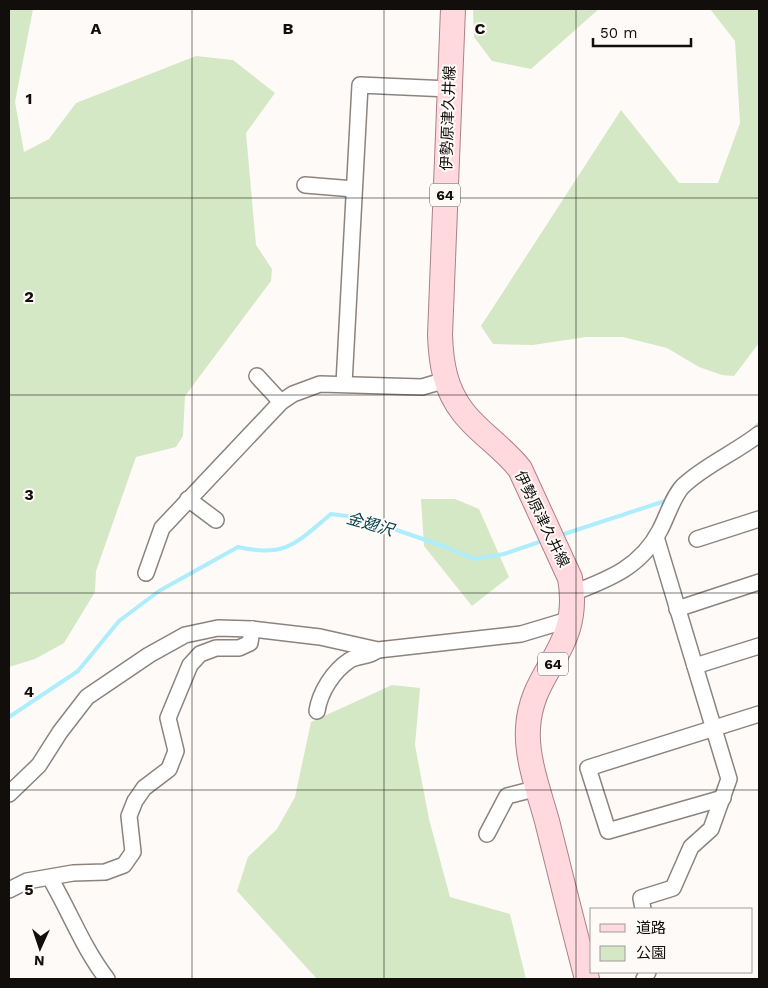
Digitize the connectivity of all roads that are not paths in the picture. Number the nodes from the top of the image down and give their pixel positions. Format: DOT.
graph roads {
  1 [pos="454,9"];
  2 [pos="450,88"];
  3 [pos="306,185"];
  4 [pos="354,189"];
  5 [pos="257,376"];
  6 [pos="446,380"];
  7 [pos="344,384"];
  8 [pos="281,402"];
  9 [pos="759,434"];
  10 [pos="188,499"];
  11 [pos="759,519"];
  12 [pos="216,520"];
  13 [pos="656,537"];
  14 [pos="697,539"];
  15 [pos="146,573"];
  16 [pos="759,582"];
  17 [pos="573,594"];
  18 [pos="677,609"];
  19 [pos="571,623"];
  20 [pos="252,629"];
  21 [pos="759,646"];
  22 [pos="378,650"];
  23 [pos="695,666"];
  24 [pos="317,712"];
  25 [pos="759,714"];
  26 [pos="714,728"];
  27 [pos="538,788"];
  28 [pos="9,794"];
  29 [pos="723,798"];
  30 [pos="487,834"];
  31 [pos="50,878"];
  32 [pos="9,890"];
  33 [pos="643,908"];
  34 [pos="107,979"];
  35 [pos="587,979"];
  1 -- 2 [label="main road, 伊勢原津久井線 / 64"];
  2 -- 4 [label="street"];
  2 -- 6 [label="main road, 伊勢原津久井線 / 64"];
  3 -- 4 [label="street"];
  4 -- 7 [label="street"];
  5 -- 8 [label="street"];
  6 -- 7 [label="street"];
  6 -- 17 [label="main road, 伊勢原津久井線 / 64"];
  7 -- 8 [label="street"];
  8 -- 10 [label="street"];
  9 -- 13 [label="street"];
  10 -- 12 [label="street"];
  10 -- 15 [label="street"];
  11 -- 14 [label="street"];
  13 -- 17 [label="street"];
  13 -- 18 [label="street"];
  16 -- 18 [label="street"];
  17 -- 19 [label="main road, 伊勢原津久井線 / 64"];
  18 -- 23 [label="street"];
  19 -- 22 [label="street"];
  19 -- 27 [label="main road, 伊勢原津久井線 / 64"];
  20 -- 22 [label="street"];
  20 -- 28 [label="street"];
  20 -- 31 [label="street"];
  21 -- 23 [label="street"];
  22 -- 24 [label="street"];
  23 -- 26 [label="street"];
  25 -- 26 [label="street"];
  26 -- 29 [label="street"];
  26 -- 29 [label="street"];
  27 -- 30 [label="street"];
  27 -- 35 [label="main road, 伊勢原津久井線 / 64"];
  29 -- 33 [label="street"];
  31 -- 32 [label="street"];
  31 -- 34 [label="street"];
}
